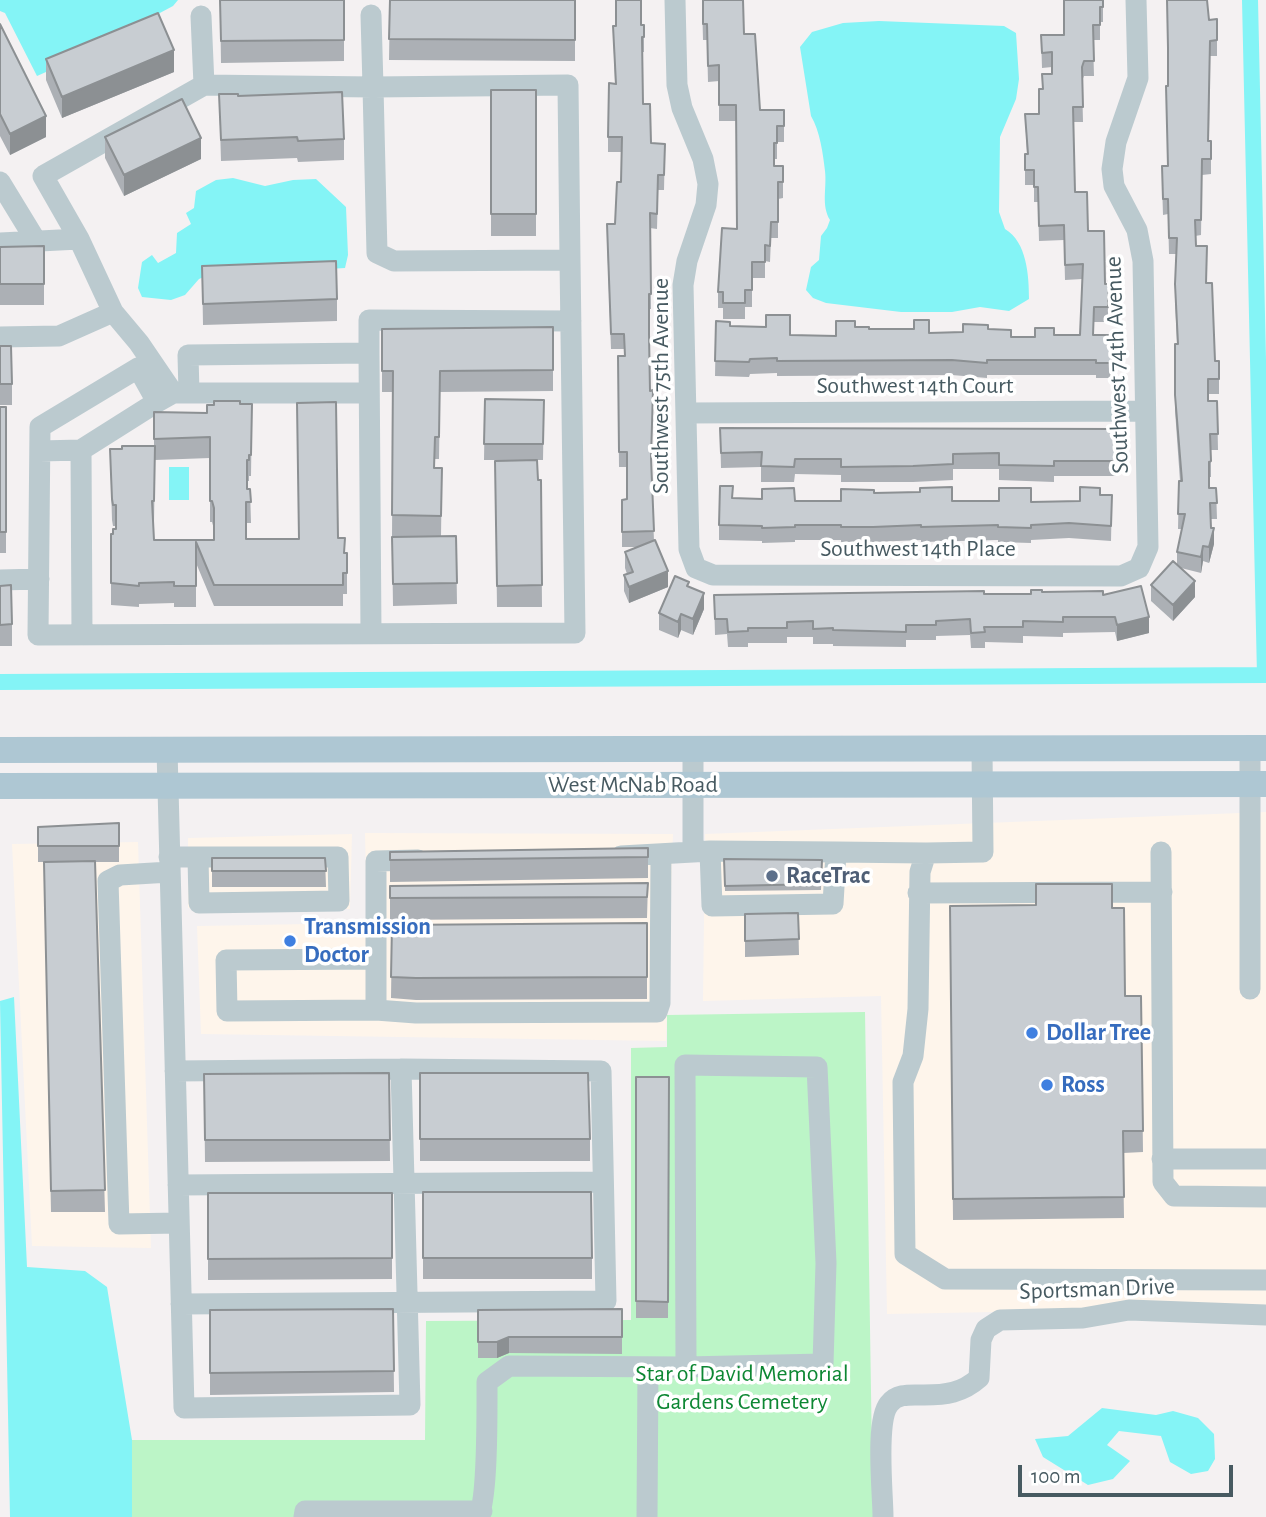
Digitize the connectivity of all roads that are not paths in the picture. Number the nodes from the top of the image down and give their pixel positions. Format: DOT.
graph roads {
  1 [pos="675,0"];
  2 [pos="1136,0"];
  3 [pos="371,15"];
  4 [pos="201,16"];
  5 [pos="204,85"];
  6 [pos="373,87"];
  7 [pos="0,182"];
  8 [pos="79,239"];
  9 [pos="36,241"];
  10 [pos="0,243"];
  11 [pos="570,260"];
  12 [pos="113,312"];
  13 [pos="571,321"];
  14 [pos="0,337"];
  15 [pos="369,353"];
  16 [pos="369,393"];
  17 [pos="173,396"];
  18 [pos="1144,411"];
  19 [pos="686,413"];
  20 [pos="81,450"];
  21 [pos="40,451"];
  22 [pos="696,568"];
  23 [pos="1139,568"];
  24 [pos="0,579"];
  25 [pos="39,579"];
  26 [pos="372,634"];
  27 [pos="82,635"];
  28 [pos="1258,748"];
  29 [pos="167,749"];
  30 [pos="693,749"];
  31 [pos="982,749"];
  32 [pos="0,750"];
  33 [pos="1258,784"];
  34 [pos="167,785"];
  35 [pos="691,785"];
  36 [pos="983,785"];
  37 [pos="0,786"];
  38 [pos="1258,843"];
  39 [pos="701,852"];
  40 [pos="836,852"];
  41 [pos="1161,852"];
  42 [pos="926,853"];
  43 [pos="661,855"];
  44 [pos="607,856"];
  45 [pos="198,857"];
  46 [pos="443,859"];
  47 [pos="169,864"];
  48 [pos="1162,892"];
  49 [pos="919,893"];
  50 [pos="402,894"];
  51 [pos="376,895"];
  52 [pos="403,932"];
  53 [pos="376,933"];
  54 [pos="376,959"];
  55 [pos="1250,989"];
  56 [pos="376,1010"];
  57 [pos="401,1069"];
  58 [pos="175,1071"];
  59 [pos="1162,1159"];
  60 [pos="1266,1159"];
  61 [pos="603,1182"];
  62 [pos="404,1183"];
  63 [pos="178,1185"];
  64 [pos="1266,1197"];
  65 [pos="179,1223"];
  66 [pos="1266,1280"];
  67 [pos="407,1303"];
  68 [pos="181,1304"];
  69 [pos="1266,1315"];
  70 [pos="648,1367"];
  71 [pos="686,1367"];
  72 [pos="480,1514"];
  73 [pos="304,1517"];
  74 [pos="647,1517"];
  75 [pos="883,1517"];
  1 -- 19 [label="street, Southwest 75th Avenue"];
  2 -- 18 [label="street, Southwest 74th Avenue"];
  3 -- 6 [label="street"];
  4 -- 5 [label="street"];
  5 -- 6 [label="street"];
  5 -- 8 [label="street"];
  6 -- 11 [label="street"];
  6 -- 11 [label="street"];
  7 -- 9 [label="street"];
  8 -- 9 [label="street"];
  8 -- 12 [label="street"];
  9 -- 10 [label="street"];
  11 -- 13 [label="street"];
  12 -- 14 [label="street"];
  12 -- 17 [label="street"];
  13 -- 15 [label="street"];
  13 -- 26 [label="street"];
  15 -- 16 [label="street"];
  15 -- 17 [label="street"];
  16 -- 17 [label="street"];
  16 -- 26 [label="street"];
  17 -- 20 [label="street"];
  17 -- 21 [label="street"];
  18 -- 19 [label="street, Southwest 14th Court"];
  18 -- 23 [label="street, Southwest 74th Avenue"];
  19 -- 22 [label="street, Southwest 75th Avenue"];
  20 -- 21 [label="street"];
  20 -- 27 [label="street"];
  21 -- 25 [label="street"];
  22 -- 23 [label="street, Southwest 14th Place"];
  24 -- 25 [label="street"];
  25 -- 27 [label="street"];
  26 -- 27 [label="street"];
  28 -- 31 [label="main road, West McNab Road"];
  28 -- 33 [label="street"];
  29 -- 30 [label="main road, West McNab Road"];
  29 -- 32 [label="main road, West McNab Road"];
  29 -- 34 [label="street"];
  30 -- 31 [label="main road, West McNab Road"];
  30 -- 35 [label="street"];
  31 -- 36 [label="street"];
  33 -- 36 [label="main road, West McNab Road"];
  33 -- 38 [label="street"];
  34 -- 35 [label="main road, West McNab Road"];
  34 -- 37 [label="main road, West McNab Road"];
  34 -- 47 [label="street"];
  35 -- 36 [label="main road, West McNab Road"];
  35 -- 39 [label="street"];
  36 -- 42 [label="street"];
  38 -- 55 [label="street"];
  39 -- 40 [label="street"];
  39 -- 40 [label="street"];
  39 -- 43 [label="street"];
  40 -- 42 [label="street"];
  41 -- 48 [label="street"];
  42 -- 49 [label="street"];
  43 -- 44 [label="street"];
  43 -- 56 [label="street"];
  45 -- 45 [label="street"];
  45 -- 47 [label="street"];
  46 -- 51 [label="street"];
  47 -- 58 [label="street"];
  47 -- 65 [label="street"];
  48 -- 49 [label="street"];
  48 -- 59 [label="street"];
  49 -- 66 [label="street"];
  50 -- 51 [label="street"];
  51 -- 53 [label="street"];
  52 -- 53 [label="street"];
  53 -- 54 [label="street"];
  54 -- 56 [label="street"];
  54 -- 56 [label="street"];
  57 -- 58 [label="street"];
  57 -- 61 [label="street"];
  57 -- 62 [label="street"];
  58 -- 63 [label="street"];
  59 -- 60 [label="street"];
  59 -- 64 [label="street"];
  61 -- 62 [label="street"];
  61 -- 67 [label="street"];
  62 -- 63 [label="street"];
  62 -- 67 [label="street"];
  63 -- 65 [label="street"];
  65 -- 68 [label="street"];
  67 -- 68 [label="street"];
  67 -- 68 [label="street"];
  69 -- 75 [label="street, Sportsman Drive"];
  70 -- 71 [label="street"];
  70 -- 72 [label="street"];
  70 -- 74 [label="street"];
  71 -- 71 [label="street"];
  72 -- 73 [label="street"];
}
